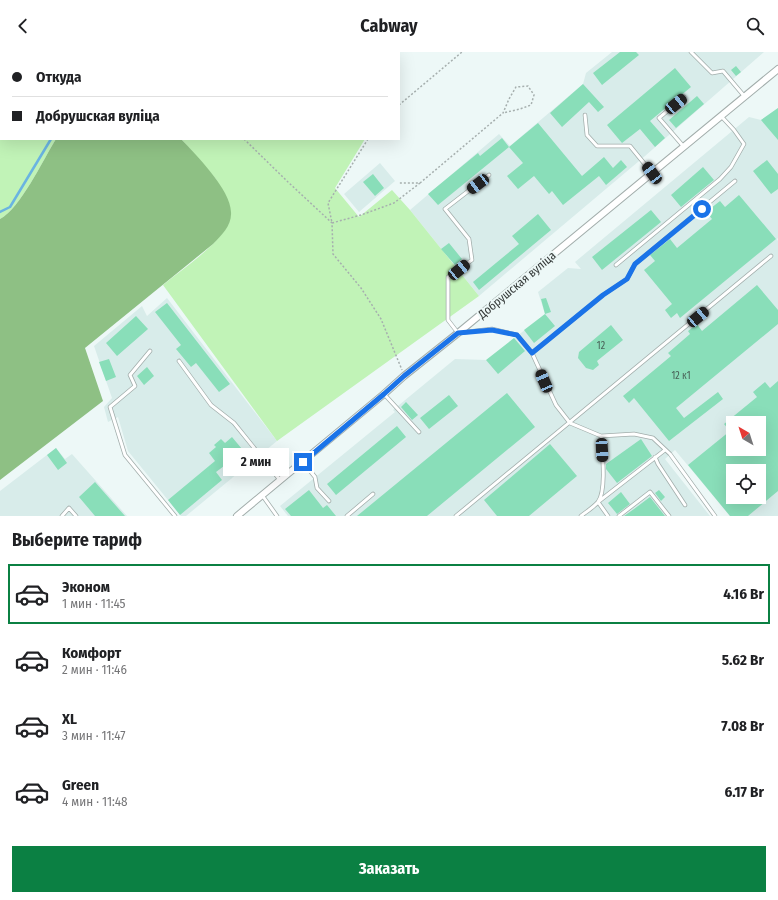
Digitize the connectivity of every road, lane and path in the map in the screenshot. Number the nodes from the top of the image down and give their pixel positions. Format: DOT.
graph roads {
  1 [pos="462,52"];
  2 [pos="690,52"];
  3 [pos="777,73"];
  4 [pos="684,97"];
  5 [pos="745,97"];
  6 [pos="400,104"];
  7 [pos="504,113"];
  8 [pos="585,116"];
  9 [pos="721,116"];
  10 [pos="245,140"];
  11 [pos="367,140"];
  12 [pos="684,147"];
  13 [pos="652,173"];
  14 [pos="489,175"];
  15 [pos="735,181"];
  16 [pos="399,183"];
  17 [pos="420,183"];
  18 [pos="332,223"];
  19 [pos="771,256"];
  20 [pos="616,265"];
  21 [pos="458,333"];
  22 [pos="150,351"];
  23 [pos="532,353"];
  24 [pos="179,361"];
  25 [pos="404,376"];
  26 [pos="384,394"];
  27 [pos="570,423"];
  28 [pos="419,432"];
  29 [pos="601,436"];
  30 [pos="665,450"];
  31 [pos="655,457"];
  32 [pos="303,462"];
  33 [pos="280,480"];
  34 [pos="373,494"];
  35 [pos="262,495"];
  36 [pos="329,501"];
  37 [pos="598,502"];
  38 [pos="685,505"];
  39 [pos="62,516"];
  40 [pos="76,516"];
  41 [pos="175,516"];
  42 [pos="237,516"];
  43 [pos="278,516"];
  44 [pos="347,516"];
  45 [pos="456,516"];
  46 [pos="581,516"];
  47 [pos="608,516"];
  48 [pos="619,516"];
  49 [pos="669,516"];
  50 [pos="715,516"];
  1 -- 6 [label="path"];
  2 -- 5 [label="lane"];
  3 -- 5 [label="street, Добрушская вуліца"];
  4 -- 12 [label="lane"];
  5 -- 9 [label="street, Добрушская вуліца"];
  7 -- 7 [label="path"];
  7 -- 17 [label="path"];
  8 -- 13 [label="lane"];
  9 -- 12 [label="street, Добрушская вуліца"];
  9 -- 20 [label="lane"];
  10 -- 18 [label="path"];
  11 -- 18 [label="path"];
  12 -- 13 [label="street, Добрушская вуліца"];
  13 -- 21 [label="street, Добрушская вуліца"];
  14 -- 21 [label="lane"];
  15 -- 23 [label="lane"];
  16 -- 17 [label="path"];
  17 -- 18 [label="path"];
  18 -- 25 [label="path"];
  19 -- 27 [label="lane"];
  21 -- 23 [label="lane"];
  21 -- 25 [label="street, Добрушская вуліца"];
  22 -- 41 [label="lane"];
  23 -- 27 [label="lane"];
  24 -- 33 [label="lane"];
  25 -- 26 [label="street, Добрушская вуліца"];
  26 -- 28 [label="lane"];
  26 -- 32 [label="street, Добрушская вуліца"];
  27 -- 29 [label="lane"];
  27 -- 45 [label="lane"];
  29 -- 30 [label="lane"];
  29 -- 37 [label="lane"];
  30 -- 31 [label="lane"];
  30 -- 50 [label="lane"];
  31 -- 37 [label="lane"];
  31 -- 38 [label="lane"];
  32 -- 33 [label="street, Добрушская вуліца"];
  32 -- 36 [label="lane"];
  33 -- 35 [label="street, Добрушская вуліца"];
  34 -- 44 [label="lane"];
  35 -- 42 [label="street, Добрушская вуліца"];
  35 -- 43 [label="lane"];
  37 -- 46 [label="lane"];
  37 -- 47 [label="lane"];
  39 -- 40 [label="lane"];
  48 -- 49 [label="lane"];
}
